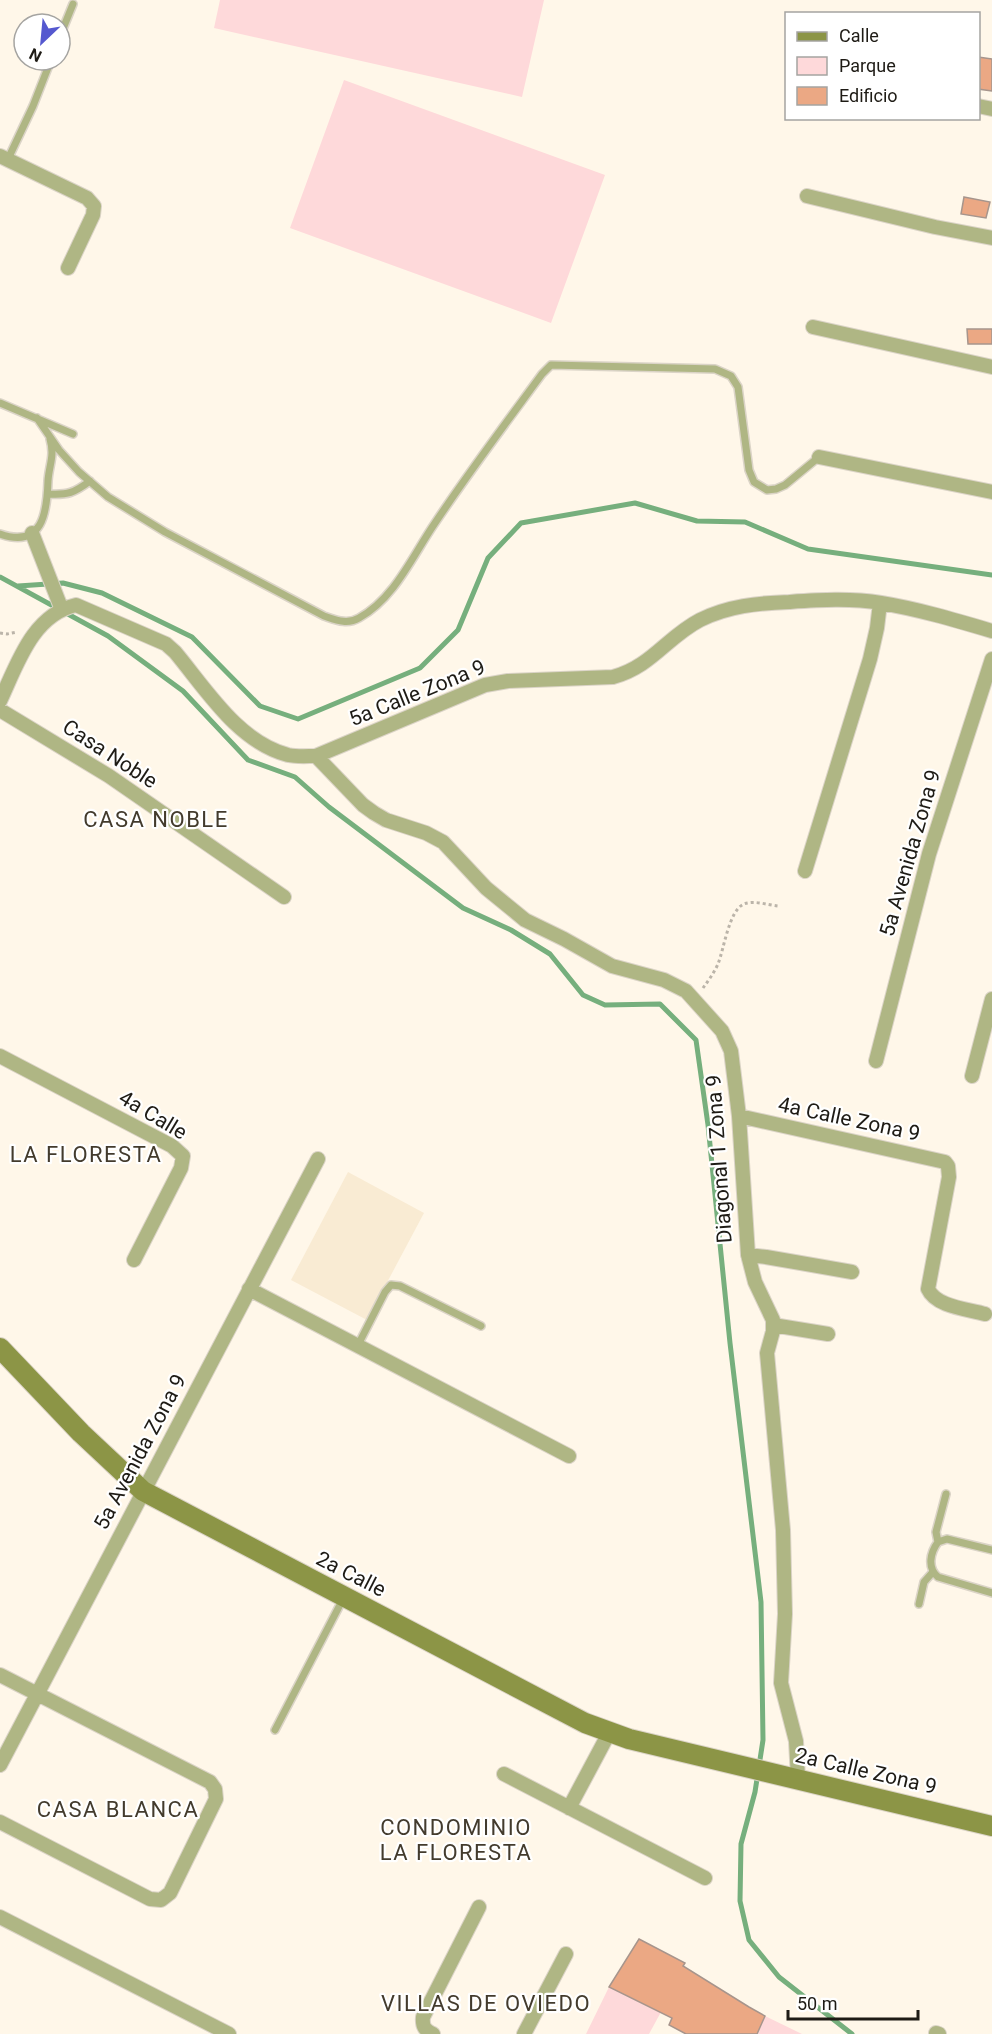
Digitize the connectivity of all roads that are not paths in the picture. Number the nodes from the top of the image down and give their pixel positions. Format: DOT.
graph roads {
  1 [pos="73,4"];
  2 [pos="70,12"];
  3 [pos="46,72"];
  4 [pos="4,158"];
  5 [pos="807,196"];
  6 [pos="992,238"];
  7 [pos="68,268"];
  8 [pos="813,327"];
  9 [pos="992,368"];
  10 [pos="0,403"];
  11 [pos="37,418"];
  12 [pos="48,434"];
  13 [pos="73,434"];
  14 [pos="819,457"];
  15 [pos="90,481"];
  16 [pos="992,492"];
  17 [pos="49,494"];
  18 [pos="32,533"];
  19 [pos="0,534"];
  20 [pos="880,603"];
  21 [pos="61,611"];
  22 [pos="992,631"];
  23 [pos="992,658"];
  24 [pos="0,701"];
  25 [pos="0,710"];
  26 [pos="316,756"];
  27 [pos="805,871"];
  28 [pos="284,897"];
  29 [pos="992,999"];
  30 [pos="0,1056"];
  31 [pos="876,1061"];
  32 [pos="972,1076"];
  33 [pos="739,1116"];
  34 [pos="318,1159"];
  35 [pos="748,1256"];
  36 [pos="134,1260"];
  37 [pos="852,1272"];
  38 [pos="249,1289"];
  39 [pos="985,1314"];
  40 [pos="773,1324"];
  41 [pos="481,1326"];
  42 [pos="828,1334"];
  43 [pos="357,1347"];
  44 [pos="0,1348"];
  45 [pos="569,1456"];
  46 [pos="143,1491"];
  47 [pos="946,1494"];
  48 [pos="938,1542"];
  49 [pos="992,1550"];
  50 [pos="932,1573"];
  51 [pos="992,1593"];
  52 [pos="344,1596"];
  53 [pos="919,1604"];
  54 [pos="0,1674"];
  55 [pos="37,1694"];
  56 [pos="275,1730"];
  57 [pos="609,1733"];
  58 [pos="728,1763"];
  59 [pos="0,1765"];
  60 [pos="504,1774"];
  61 [pos="794,1778"];
  62 [pos="569,1808"];
  63 [pos="0,1822"];
  64 [pos="992,1826"];
  65 [pos="705,1878"];
  66 [pos="479,1907"];
  67 [pos="0,1917"];
  68 [pos="566,1954"];
  69 [pos="229,2034"];
  70 [pos="433,2034"];
  71 [pos="524,2034"];
  1 -- 2 [label="lane"];
  3 -- 4 [label="lane"];
  4 -- 7 [label="street"];
  5 -- 6 [label="street"];
  8 -- 9 [label="street"];
  10 -- 11 [label="lane"];
  11 -- 12 [label="lane"];
  11 -- 13 [label="lane"];
  12 -- 15 [label="lane"];
  12 -- 17 [label="lane"];
  14 -- 15 [label="lane"];
  14 -- 16 [label="street"];
  15 -- 17 [label="lane"];
  17 -- 18 [label="lane"];
  18 -- 19 [label="lane"];
  18 -- 21 [label="street"];
  20 -- 22 [label="street, 5a Calle Zona 9"];
  20 -- 26 [label="street, 5a Calle Zona 9"];
  20 -- 27 [label="street"];
  21 -- 24 [label="street"];
  21 -- 26 [label="street, 5a Calle Zona 9"];
  23 -- 31 [label="street, 5a Avenida Zona 9"];
  25 -- 28 [label="street, Casa Noble"];
  26 -- 33 [label="street, Diagonal 1 Zona 9"];
  29 -- 32 [label="street"];
  30 -- 36 [label="street, 4a Calle"];
  33 -- 35 [label="street, Diagonal 1 Zona 9"];
  33 -- 39 [label="street, 4a Calle Zona 9"];
  34 -- 38 [label="street, 5a Avenida Zona 9"];
  35 -- 37 [label="street"];
  35 -- 40 [label="street, Diagonal 1 Zona 9"];
  38 -- 43 [label="street"];
  38 -- 46 [label="street, 5a Avenida Zona 9"];
  40 -- 42 [label="street"];
  40 -- 61 [label="street"];
  41 -- 43 [label="lane"];
  43 -- 45 [label="street"];
  44 -- 46 [label="street, 2a Calle"];
  46 -- 52 [label="street, 2a Calle"];
  46 -- 55 [label="street, 5a Avenida Zona 9"];
  47 -- 48 [label="lane"];
  48 -- 49 [label="lane"];
  48 -- 50 [label="lane"];
  50 -- 51 [label="lane"];
  50 -- 53 [label="lane"];
  52 -- 56 [label="lane"];
  52 -- 57 [label="street, 2a Calle"];
  54 -- 55 [label="street"];
  55 -- 59 [label="street, 5a Avenida Zona 9"];
  55 -- 63 [label="street"];
  57 -- 58 [label="street, 2a Calle"];
  57 -- 62 [label="street"];
  58 -- 61 [label="street, 2a Calle Zona 9"];
  60 -- 62 [label="street"];
  61 -- 64 [label="street, 2a Calle Zona 9"];
  62 -- 65 [label="street"];
  66 -- 70 [label="street"];
  67 -- 69 [label="street"];
  68 -- 71 [label="street"];
}
